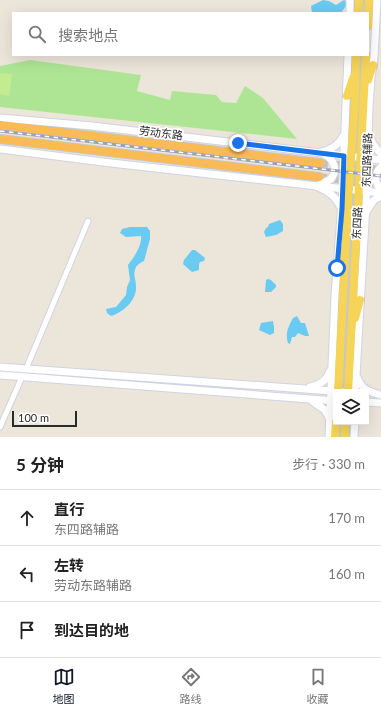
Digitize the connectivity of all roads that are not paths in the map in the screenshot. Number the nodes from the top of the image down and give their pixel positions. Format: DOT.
graph roads {
  1 [pos="350,0"];
  2 [pos="359,0"];
  3 [pos="369,0"];
  4 [pos="377,0"];
  5 [pos="350,12"];
  6 [pos="358,12"];
  7 [pos="369,12"];
  8 [pos="348,56"];
  9 [pos="356,56"];
  10 [pos="366,56"];
  11 [pos="373,65"];
  12 [pos="356,67"];
  13 [pos="364,92"];
  14 [pos="347,96"];
  15 [pos="0,118"];
  16 [pos="0,125"];
  17 [pos="345,131"];
  18 [pos="365,134"];
  19 [pos="353,135"];
  20 [pos="0,140"];
  21 [pos="0,148"];
  22 [pos="312,152"];
  23 [pos="323,154"];
  24 [pos="381,154"];
  25 [pos="348,156"];
  26 [pos="364,158"];
  27 [pos="381,160"];
  28 [pos="320,163"];
  29 [pos="381,167"];
  30 [pos="315,182"];
  31 [pos="346,189"];
  32 [pos="381,190"];
  33 [pos="362,191"];
  34 [pos="381,193"];
  35 [pos="381,196"];
  36 [pos="342,209"];
  37 [pos="365,218"];
  38 [pos="88,221"];
  39 [pos="347,228"];
  40 [pos="346,240"];
  41 [pos="337,268"];
  42 [pos="360,300"];
  43 [pos="351,332"];
  44 [pos="350,354"];
  45 [pos="332,365"];
  46 [pos="0,367"];
  47 [pos="26,369"];
  48 [pos="356,374"];
  49 [pos="0,375"];
  50 [pos="22,377"];
  51 [pos="305,388"];
  52 [pos="339,389"];
  53 [pos="340,389"];
  54 [pos="341,389"];
  55 [pos="356,389"];
  56 [pos="333,391"];
  57 [pos="369,394"];
  58 [pos="381,395"];
  59 [pos="304,399"];
  60 [pos="333,401"];
  61 [pos="333,421"];
  62 [pos="334,425"];
  63 [pos="345,425"];
  64 [pos="355,425"];
  65 [pos="0,427"];
  66 [pos="329,437"];
  67 [pos="335,437"];
  68 [pos="345,437"];
  69 [pos="354,437"];
  1 -- 5 [label="main road"];
  2 -- 6 [label="main road"];
  3 -- 7 [label="main road"];
  4 -- 11 [label="main road, 东四路辅路"];
  8 -- 14 [label="main road"];
  9 -- 12 [label="main road, 东四路"];
  10 -- 13 [label="main road, 东四路"];
  11 -- 13 [label="main road"];
  11 -- 18 [label="main road, 东四路辅路"];
  12 -- 14 [label="main road"];
  12 -- 19 [label="main road, 东四路"];
  13 -- 18 [label="main road, 东四路"];
  14 -- 17 [label="main road"];
  15 -- 22 [label="main road"];
  16 -- 28 [label="highway, 劳动东路"];
  17 -- 22 [label="main road"];
  17 -- 25 [label="main road"];
  18 -- 19 [label="main road"];
  18 -- 24 [label="main road"];
  18 -- 26 [label="main road, 东四路"];
  19 -- 25 [label="main road, 东四路"];
  20 -- 30 [label="highway"];
  21 -- 30 [label="main road"];
  22 -- 23 [label="main road"];
  23 -- 25 [label="main road"];
  23 -- 30 [label="main road"];
  25 -- 26 [label="main road"];
  25 -- 31 [label="main road, 东四路"];
  26 -- 27 [label="main road"];
  26 -- 33 [label="main road, 东四路"];
  29 -- 32 [label="main road"];
  30 -- 31 [label="main road"];
  30 -- 36 [label="main road"];
  31 -- 33 [label="main road"];
  31 -- 36 [label="main road"];
  31 -- 39 [label="main road, 东四路"];
  33 -- 34 [label="main road"];
  33 -- 37 [label="main road, 东四路辅路"];
  33 -- 43 [label="main road, 东四路"];
  35 -- 37 [label="main road"];
  36 -- 39 [label="main road"];
  36 -- 41 [label="main road"];
  37 -- 42 [label="main road, 东四路辅路"];
  38 -- 47 [label="street"];
  39 -- 40 [label="main road, 东四路"];
  40 -- 41 [label="main road"];
  40 -- 53 [label="main road, 东四路"];
  41 -- 45 [label="main road"];
  42 -- 43 [label="main road"];
  42 -- 48 [label="main road, 东四路辅路"];
  43 -- 44 [label="main road, 东四路"];
  44 -- 48 [label="main road"];
  44 -- 54 [label="main road, 东四路"];
  45 -- 51 [label="main road"];
  45 -- 52 [label="main road"];
  46 -- 47 [label="main road"];
  47 -- 51 [label="main road"];
  48 -- 55 [label="main road, 东四路辅路"];
  48 -- 58 [label="main road"];
  49 -- 50 [label="main road"];
  50 -- 59 [label="main road"];
  50 -- 65 [label="street"];
  51 -- 56 [label="main road"];
  57 -- 58 [label="main road"];
  59 -- 60 [label="main road"];
  59 -- 61 [label="main road"];
  61 -- 66 [label="main road"];
  62 -- 67 [label="main road"];
  63 -- 68 [label="main road"];
  64 -- 69 [label="main road"];
}
